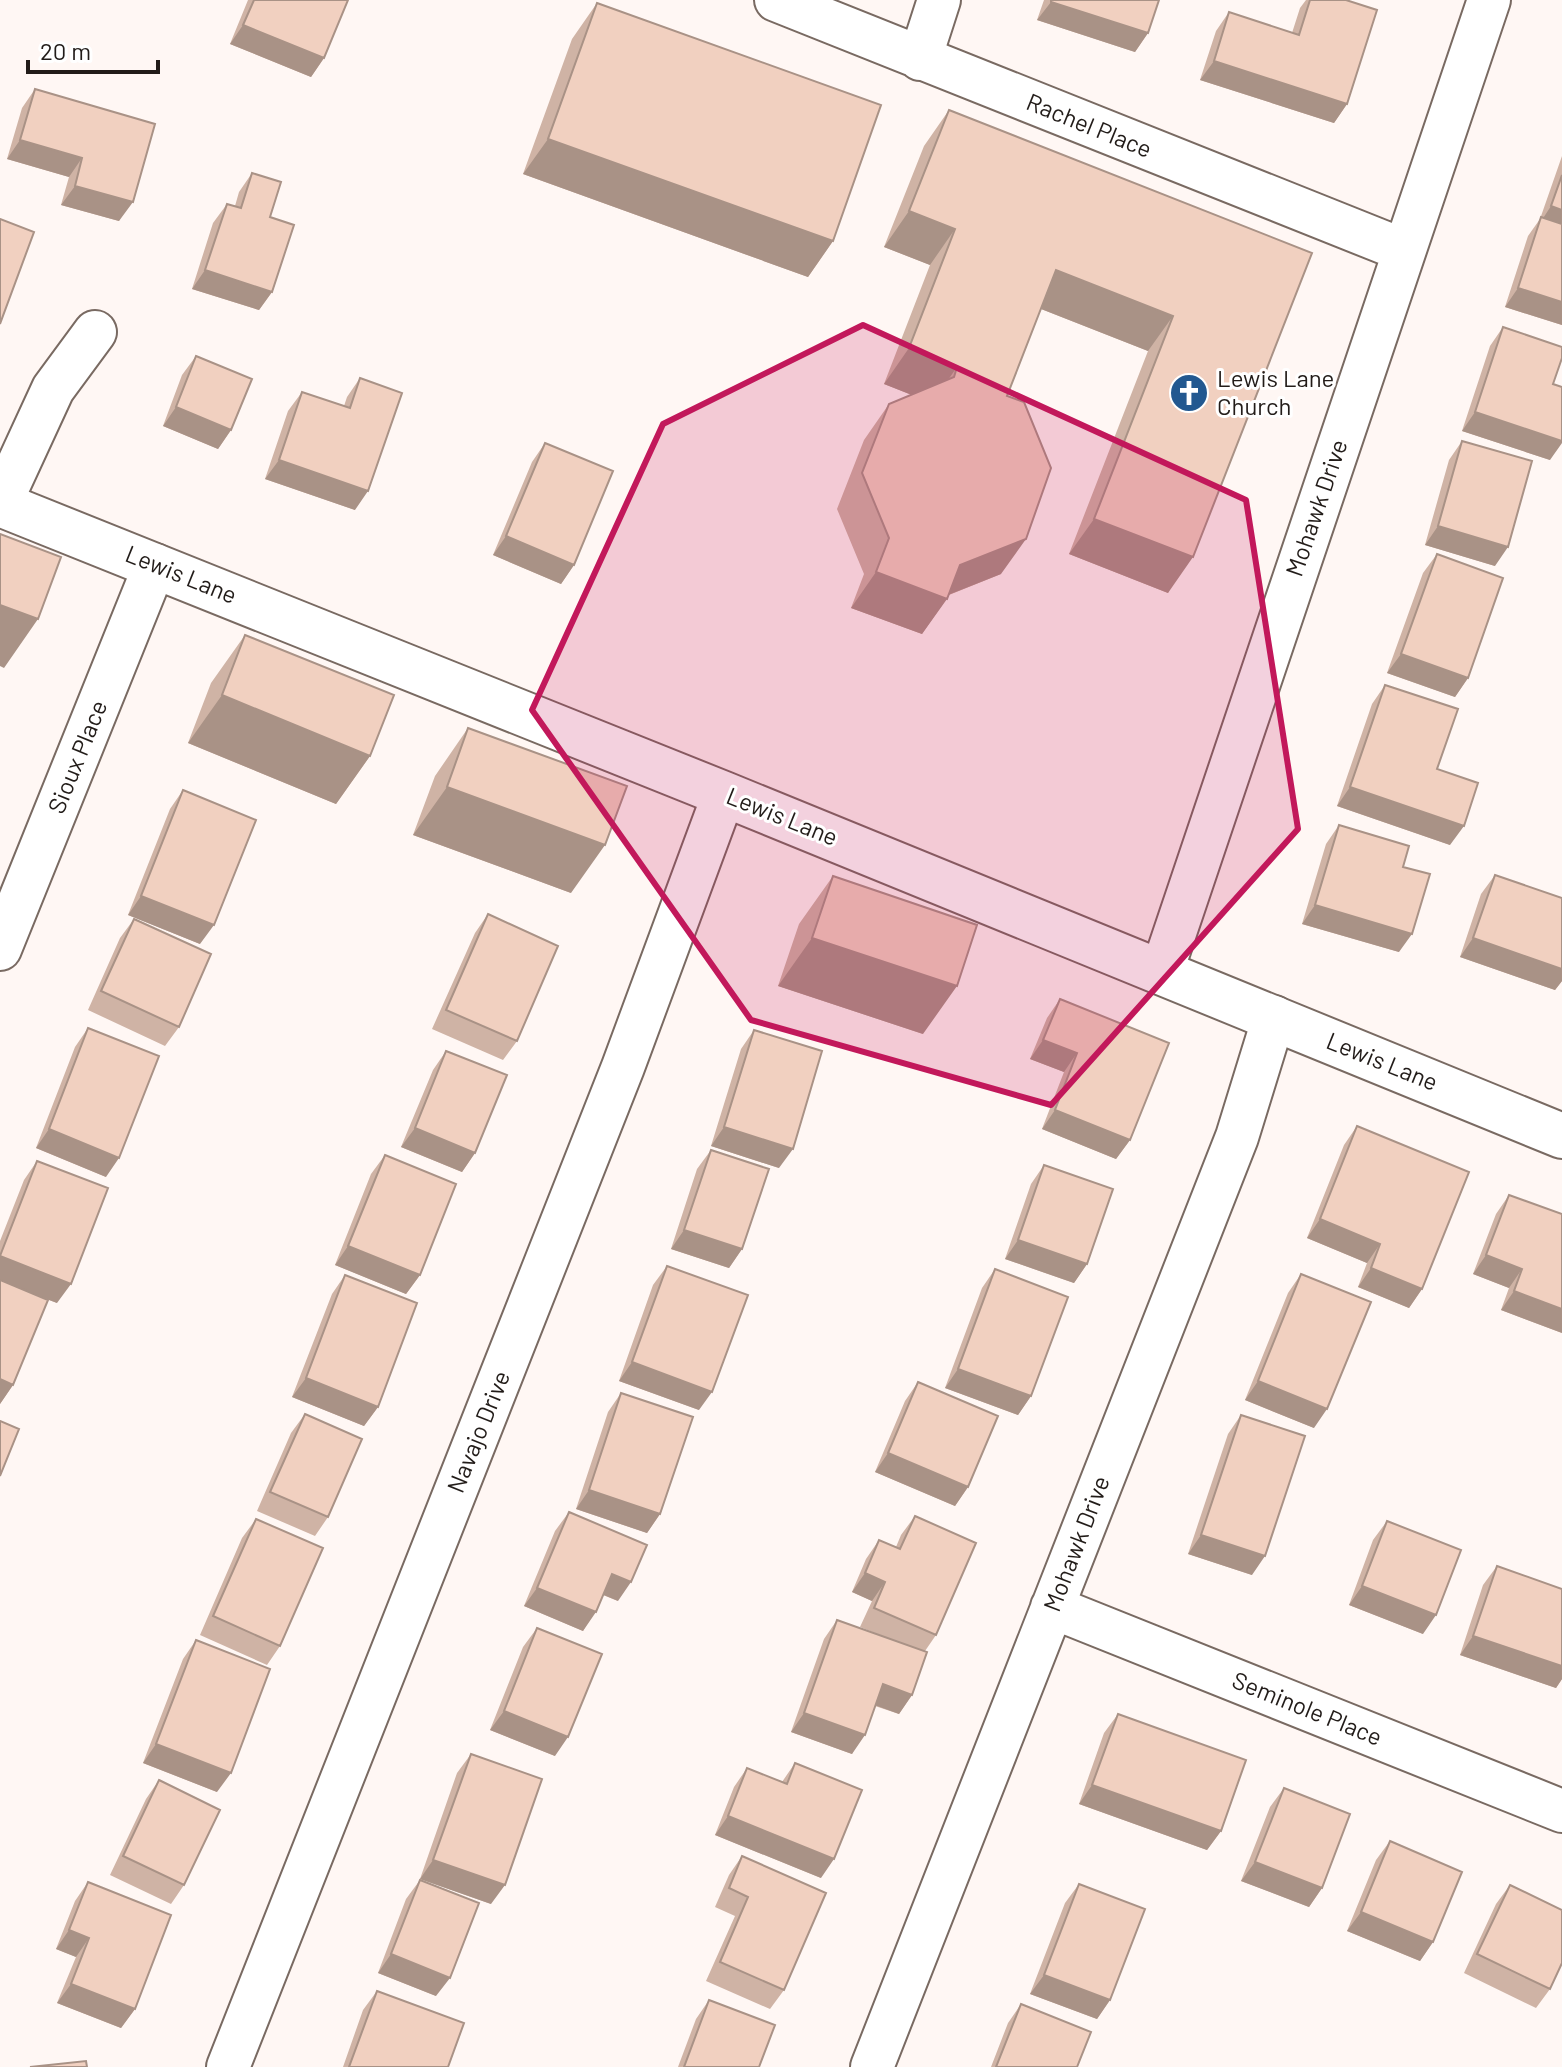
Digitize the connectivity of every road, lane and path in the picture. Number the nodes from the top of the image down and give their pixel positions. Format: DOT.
graph roads {
  1 [pos="776,0"];
  2 [pos="939,0"];
  3 [pos="1489,0"];
  4 [pos="920,59"];
  5 [pos="1403,250"];
  6 [pos="95,332"];
  7 [pos="0,504"];
  8 [pos="155,565"];
  9 [pos="724,794"];
  10 [pos="0,949"];
  11 [pos="1162,971"];
  12 [pos="1274,1017"];
  13 [pos="1562,1136"];
  14 [pos="1052,1607"];
  15 [pos="1562,1811"];
  16 [pos="228,2067"];
  17 [pos="872,2067"];
  1 -- 4 [label="street, Rachel Place"];
  2 -- 4 [label="street"];
  3 -- 5 [label="street, Mohawk Drive"];
  4 -- 5 [label="street, Rachel Place"];
  5 -- 11 [label="street, Mohawk Drive"];
  6 -- 7 [label="street"];
  7 -- 8 [label="street, Lewis Lane"];
  8 -- 9 [label="street, Lewis Lane"];
  8 -- 10 [label="street, Sioux Place"];
  9 -- 11 [label="street, Lewis Lane"];
  9 -- 16 [label="street, Navajo Drive"];
  11 -- 12 [label="street, Lewis Lane"];
  12 -- 13 [label="street, Lewis Lane"];
  12 -- 14 [label="street, Mohawk Drive"];
  14 -- 15 [label="street, Seminole Place"];
  14 -- 17 [label="street, Mohawk Drive"];
}
